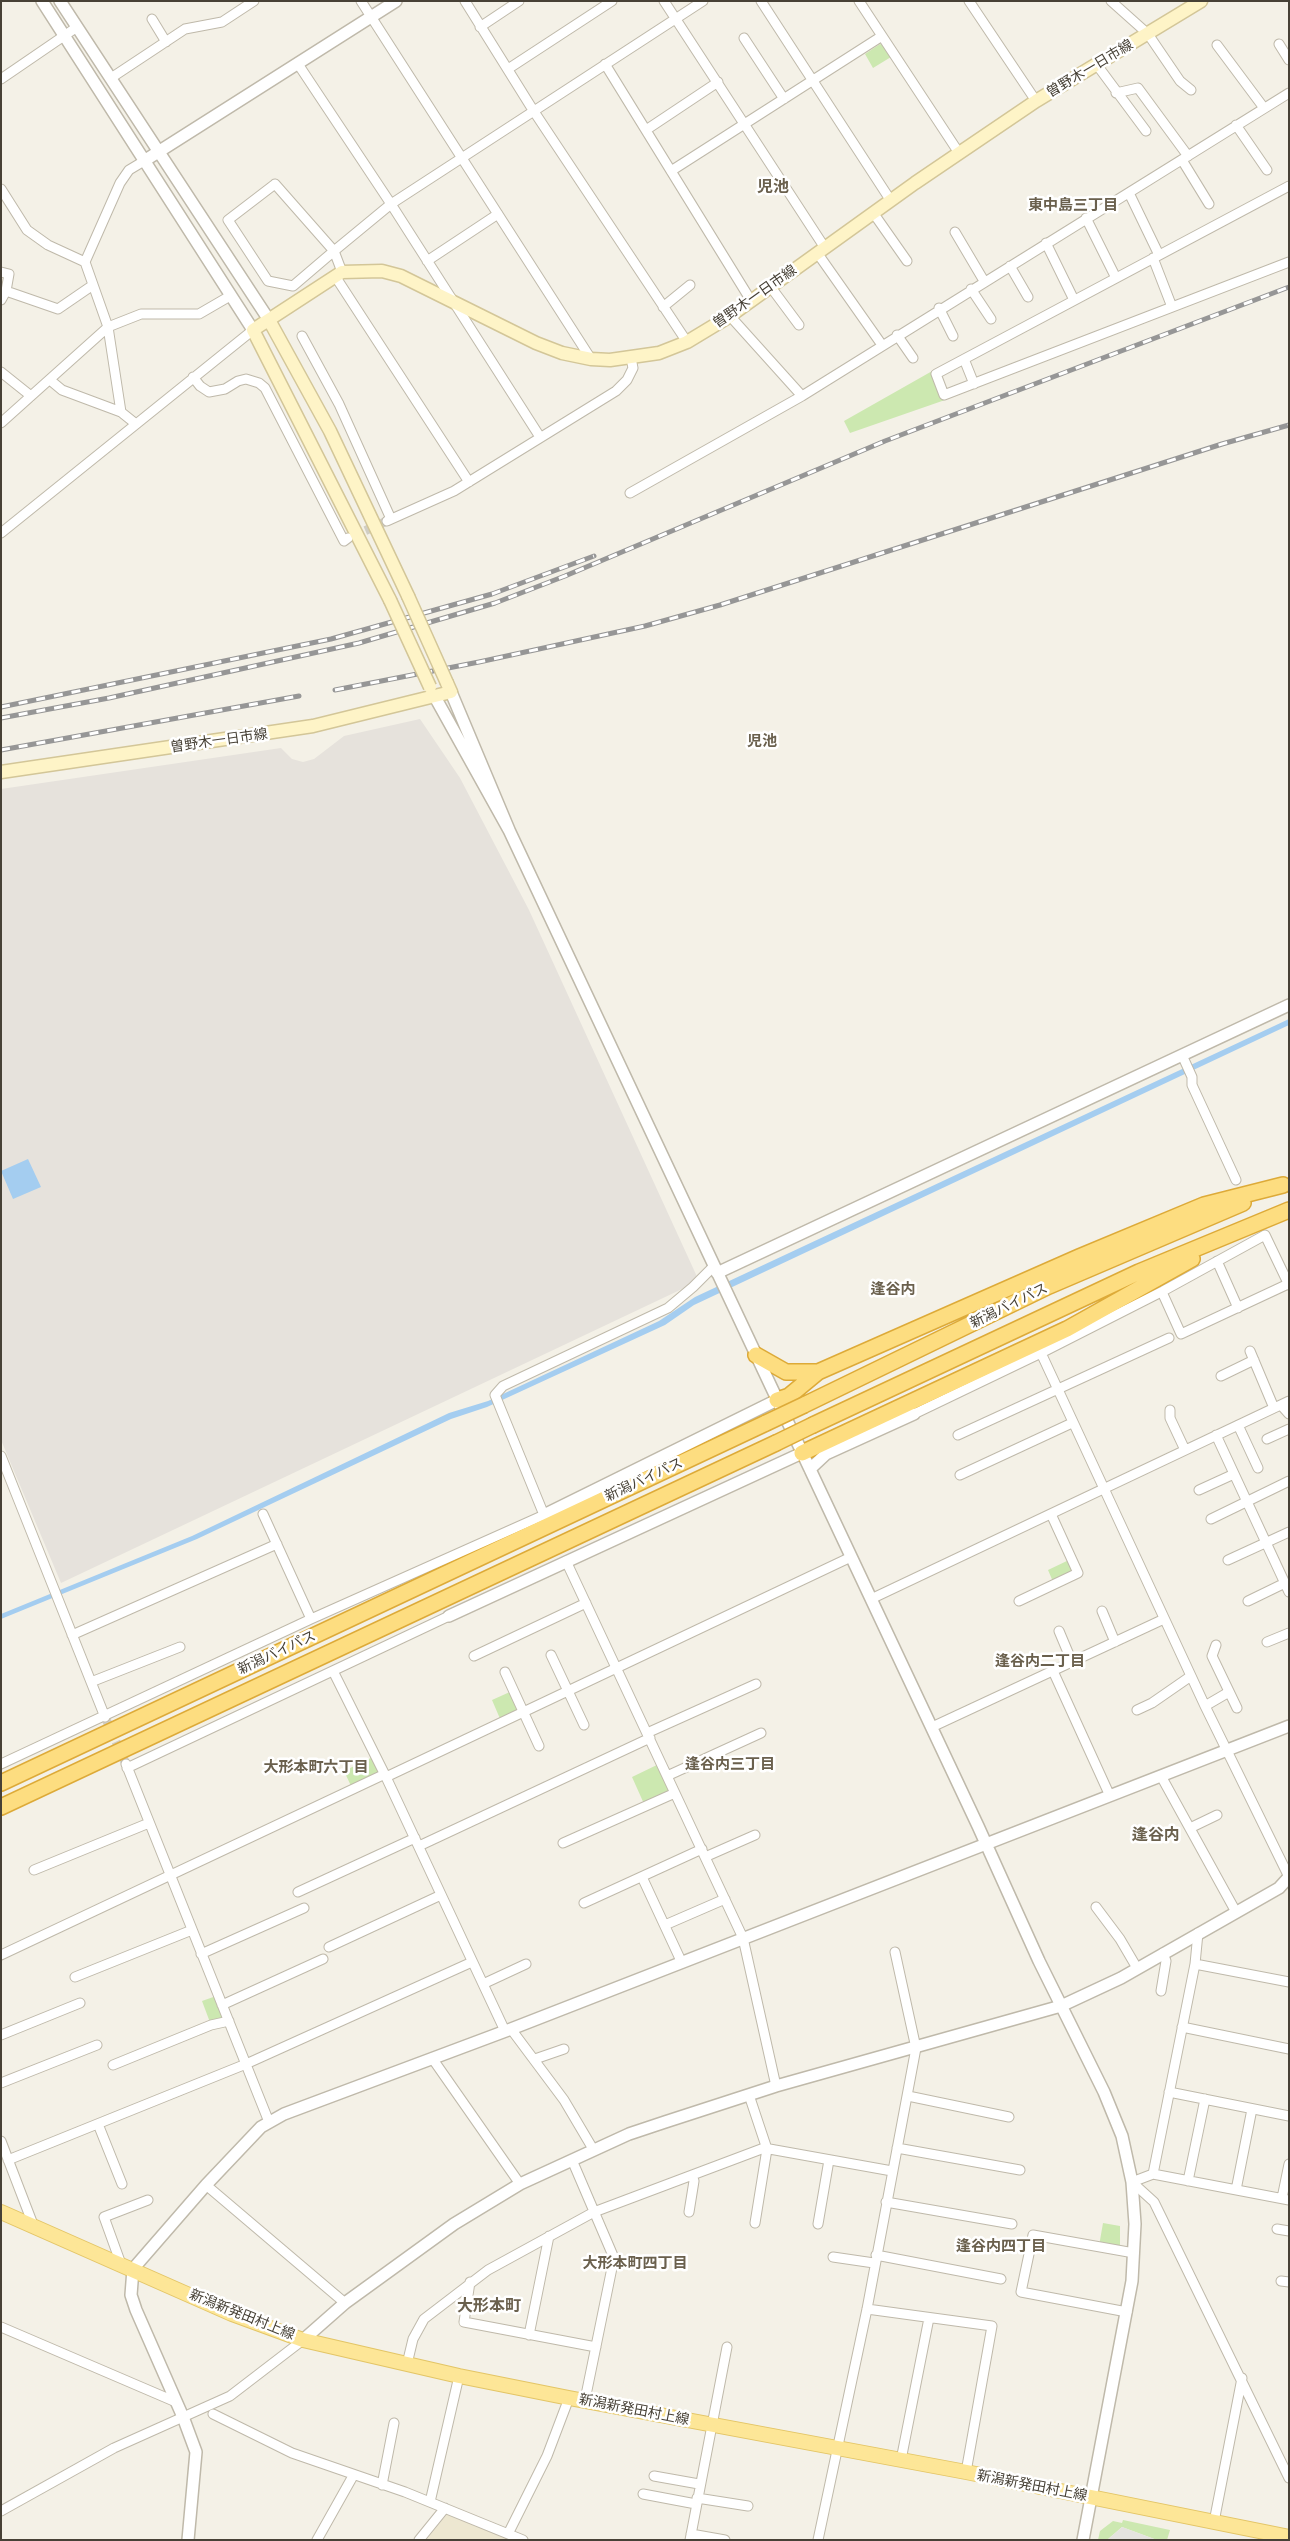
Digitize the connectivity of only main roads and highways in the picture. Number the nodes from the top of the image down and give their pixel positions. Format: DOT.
graph roads {
  1 [pos="1201,1"];
  2 [pos="1182,7"];
  3 [pos="269,320"];
  4 [pos="433,692"];
  5 [pos="1,772"];
  6 [pos="1286,1184"];
  7 [pos="1289,1210"];
  8 [pos="1261,1221"];
  9 [pos="756,1355"];
  10 [pos="818,1372"];
  11 [pos="777,1400"];
  12 [pos="802,1453"];
  13 [pos="1,1782"];
  14 [pos="1,1807"];
  15 [pos="1,2212"];
  16 [pos="1289,2537"];
  1 -- 2 [label="main road, 曽野木一日市線"];
  2 -- 3 [label="main road, 曽野木一日市線"];
  3 -- 4 [label="main road, bridge"];
  3 -- 4 [label="main road, 曽野木一日市線, bridge"];
  4 -- 5 [label="main road, 曽野木一日市線"];
  6 -- 10 [label="highway"];
  6 -- 13 [label="highway, 新潟バイパス, bridge"];
  7 -- 8 [label="highway, 新潟バイパス"];
  8 -- 12 [label="highway"];
  8 -- 14 [label="highway, 新潟バイパス, bridge"];
  9 -- 10 [label="highway"];
  10 -- 11 [label="highway"];
  15 -- 16 [label="main road, 新潟新発田村上線"];
}
